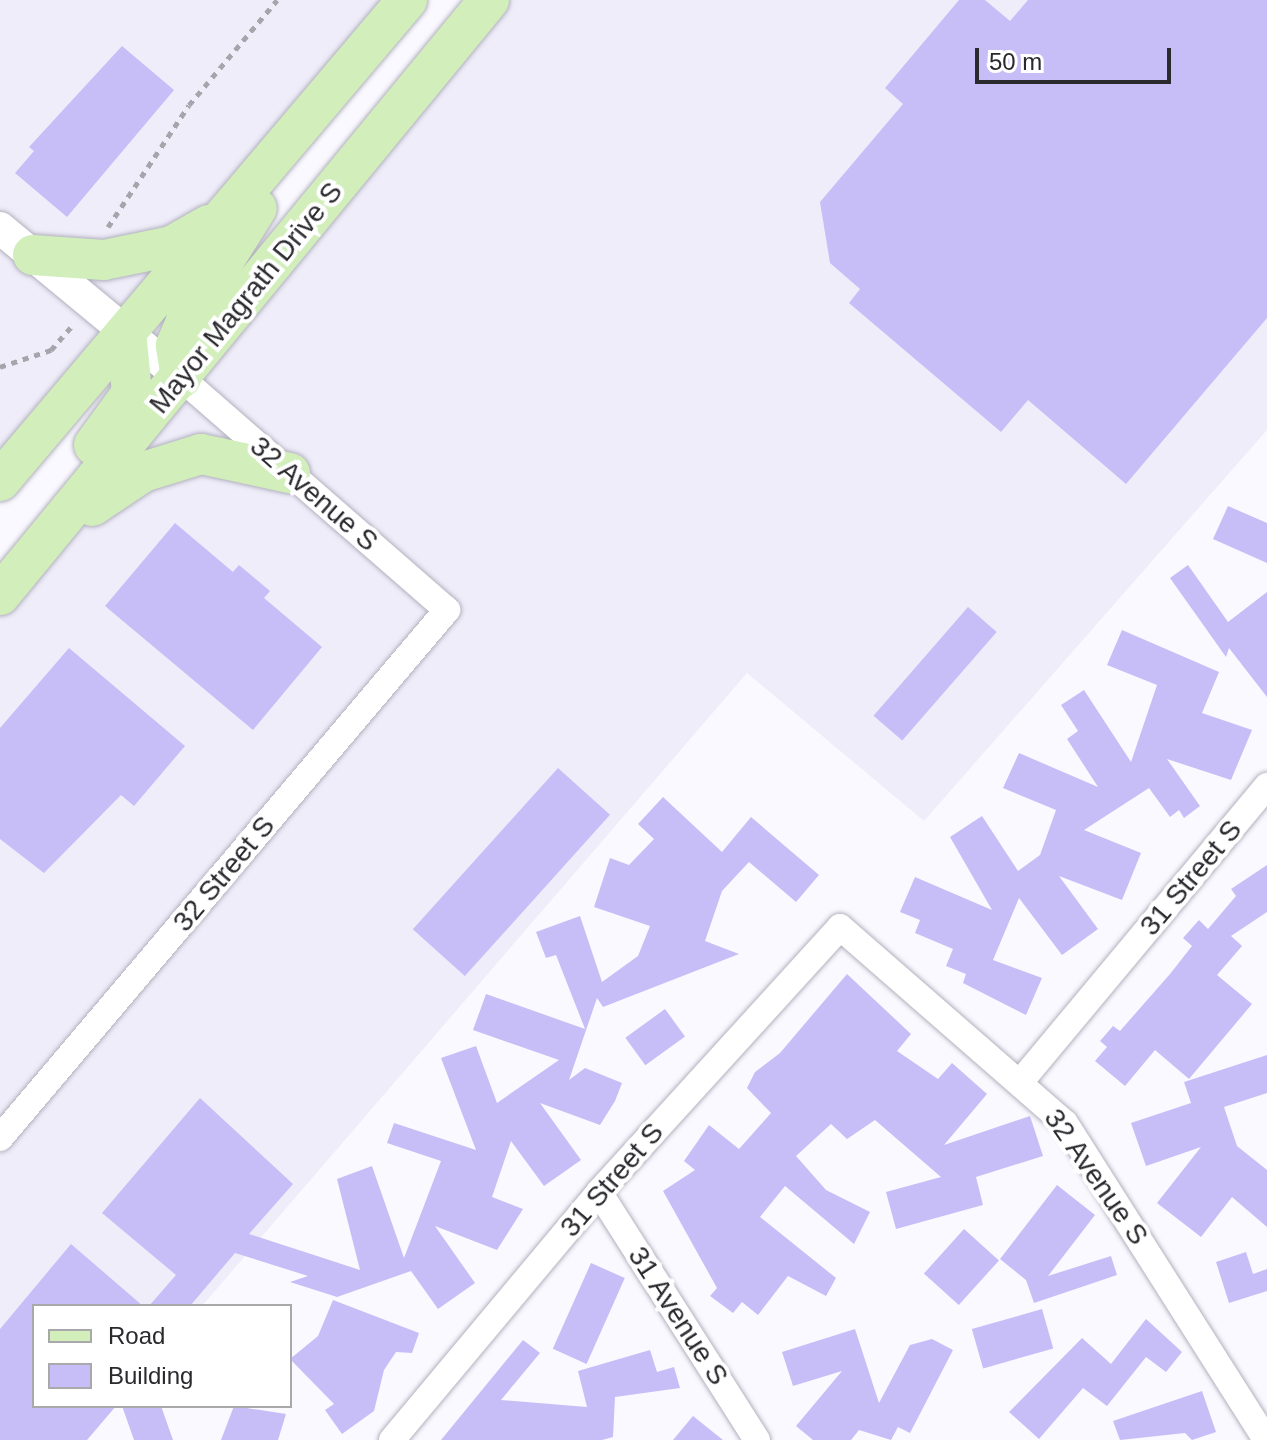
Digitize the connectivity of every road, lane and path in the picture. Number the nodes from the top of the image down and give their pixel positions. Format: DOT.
graph roads {
  1 [pos="277,0"];
  2 [pos="407,0"];
  3 [pos="489,0"];
  4 [pos="337,83"];
  5 [pos="223,217"];
  6 [pos="0,228"];
  7 [pos="33,255"];
  8 [pos="104,260"];
  9 [pos="92,303"];
  10 [pos="126,332"];
  11 [pos="0,367"];
  12 [pos="181,378"];
  13 [pos="290,473"];
  14 [pos="0,481"];
  15 [pos="13,570"];
  16 [pos="0,595"];
  17 [pos="447,610"];
  18 [pos="1267,786"];
  19 [pos="840,927"];
  20 [pos="1022,1080"];
  21 [pos="0,1138"];
  22 [pos="599,1192"];
  23 [pos="392,1440"];
  24 [pos="757,1440"];
  25 [pos="1266,1440"];
  1 -- 8 [label="path"];
  2 -- 4 [label="main road"];
  3 -- 12 [label="main road, Mayor Magrath Drive S"];
  4 -- 5 [label="main road"];
  4 -- 12 [label="main road"];
  5 -- 8 [label="main road"];
  5 -- 10 [label="main road"];
  6 -- 7 [label="street"];
  7 -- 8 [label="main road"];
  7 -- 9 [label="street"];
  9 -- 10 [label="street"];
  9 -- 11 [label="path"];
  10 -- 12 [label="street"];
  10 -- 14 [label="main road"];
  10 -- 15 [label="main road"];
  12 -- 13 [label="street, 32 Avenue S"];
  12 -- 15 [label="main road, Mayor Magrath Drive S"];
  13 -- 15 [label="main road"];
  13 -- 17 [label="street, 32 Avenue S"];
  15 -- 16 [label="main road, Mayor Magrath Drive S"];
  17 -- 21 [label="street, 32 Street S"];
  18 -- 20 [label="street, 31 Street S"];
  19 -- 20 [label="street, 32 Avenue S"];
  19 -- 22 [label="street, 31 Street S"];
  20 -- 25 [label="street, 32 Avenue S"];
  22 -- 23 [label="street, 31 Street S"];
  22 -- 24 [label="street, 31 Avenue S"];
}
